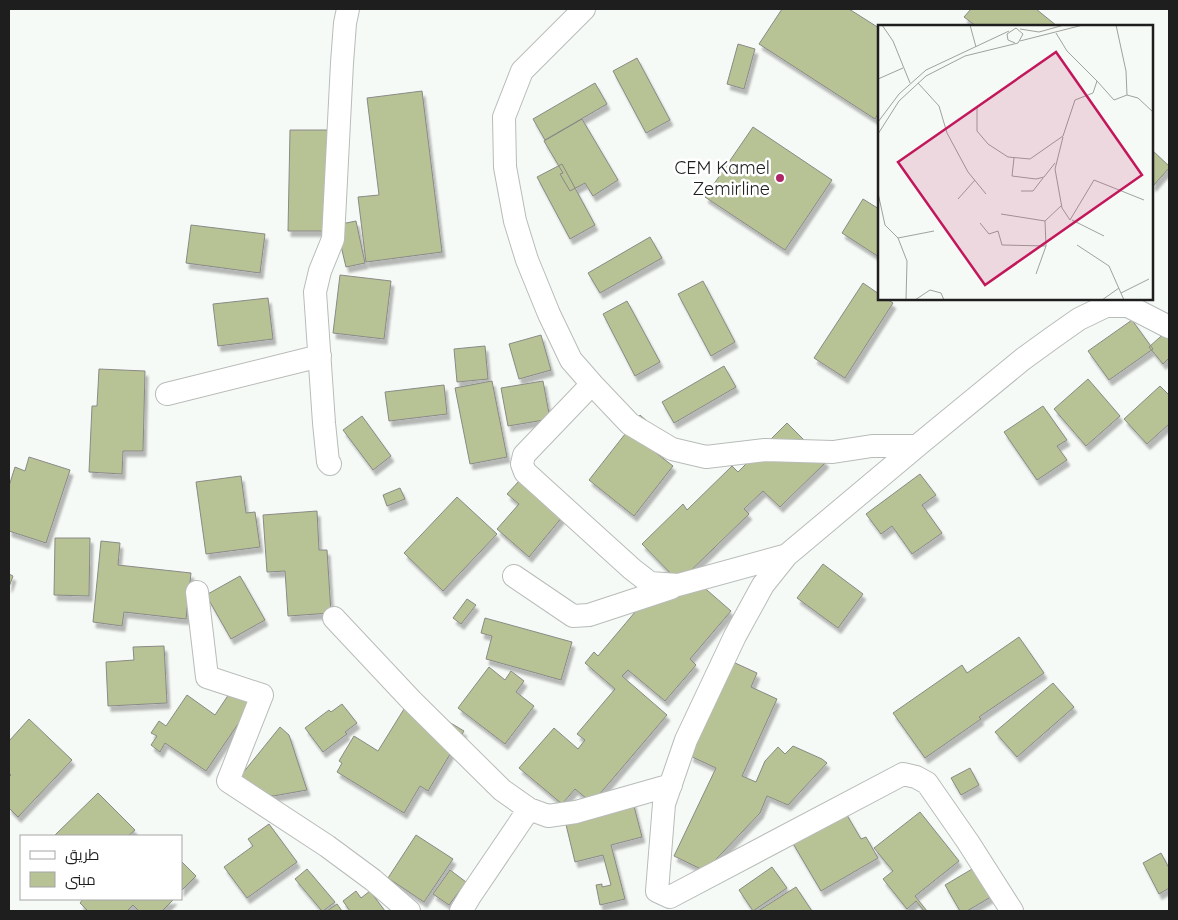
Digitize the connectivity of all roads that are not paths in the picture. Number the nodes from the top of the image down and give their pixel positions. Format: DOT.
graph roads {
  1 [pos="348,9"];
  2 [pos="584,9"];
  3 [pos="1169,328"];
  4 [pos="320,356"];
  5 [pos="592,384"];
  6 [pos="167,394"];
  7 [pos="917,446"];
  8 [pos="330,464"];
  9 [pos="787,555"];
  10 [pos="514,576"];
  11 [pos="678,585"];
  12 [pos="197,592"];
  13 [pos="334,618"];
  14 [pos="671,785"];
  15 [pos="529,809"];
  16 [pos="673,904"];
  17 [pos="409,911"];
  18 [pos="461,911"];
  19 [pos="1012,911"];
  1 -- 4 [label="street"];
  2 -- 5 [label="street"];
  3 -- 7 [label="street"];
  4 -- 6 [label="street"];
  4 -- 8 [label="street"];
  5 -- 7 [label="street"];
  5 -- 11 [label="street"];
  7 -- 9 [label="street"];
  9 -- 11 [label="street"];
  9 -- 14 [label="street"];
  10 -- 11 [label="street"];
  12 -- 17 [label="street"];
  13 -- 15 [label="street"];
  14 -- 15 [label="street"];
  14 -- 16 [label="street"];
  15 -- 18 [label="street"];
  16 -- 19 [label="street"];
}
